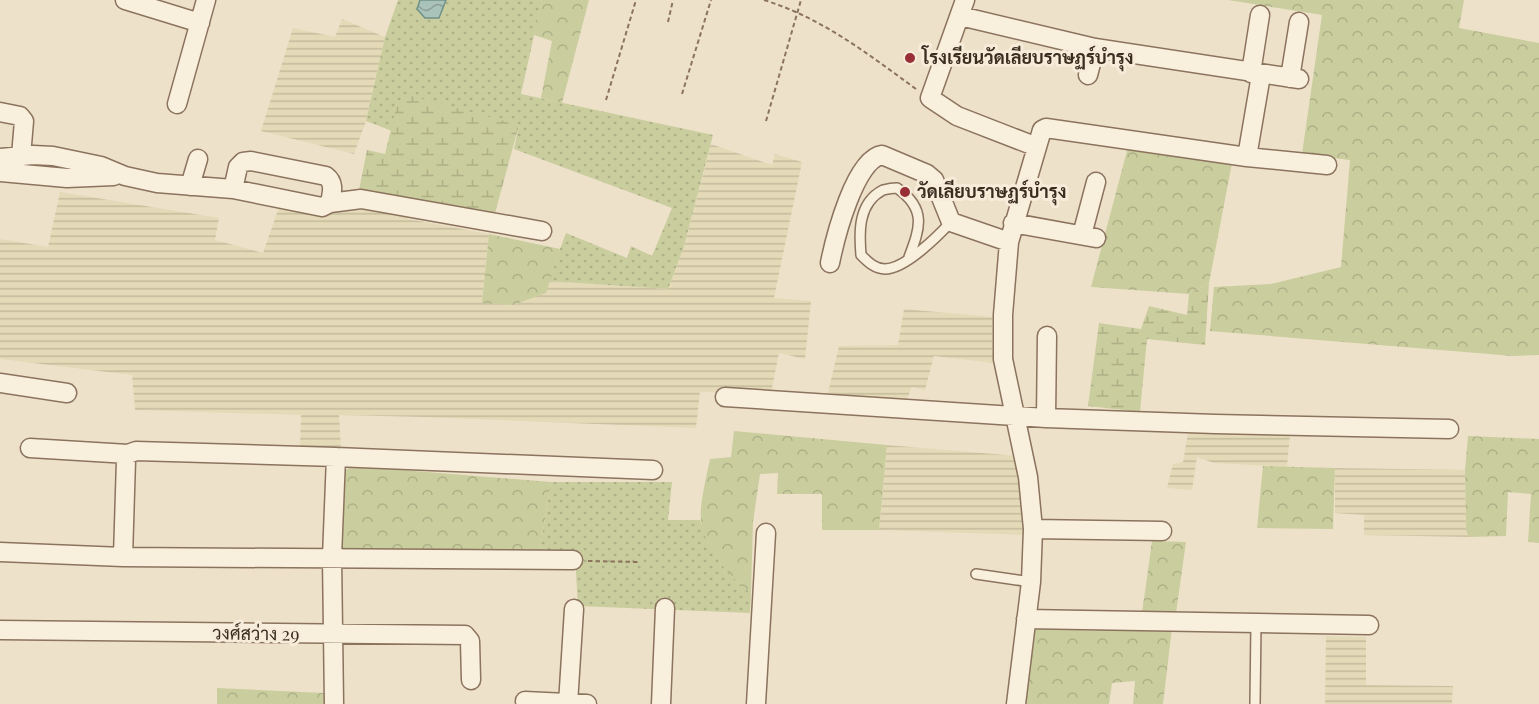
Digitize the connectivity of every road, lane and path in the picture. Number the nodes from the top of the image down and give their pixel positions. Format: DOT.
graph roads {
  1 [pos="125,0"];
  2 [pos="206,0"];
  3 [pos="636,0"];
  4 [pos="674,0"];
  5 [pos="711,0"];
  6 [pos="764,0"];
  7 [pos="801,0"];
  8 [pos="962,8"];
  9 [pos="797,12"];
  10 [pos="1260,15"];
  11 [pos="1299,21"];
  12 [pos="668,22"];
  13 [pos="200,23"];
  14 [pos="1095,48"];
  15 [pos="1256,74"];
  16 [pos="1088,75"];
  17 [pos="682,94"];
  18 [pos="930,98"];
  19 [pos="606,100"];
  20 [pos="177,104"];
  21 [pos="0,111"];
  22 [pos="766,121"];
  23 [pos="1036,147"];
  24 [pos="21,156"];
  25 [pos="1247,157"];
  26 [pos="0,158"];
  27 [pos="198,159"];
  28 [pos="1327,165"];
  29 [pos="0,172"];
  30 [pos="125,176"];
  31 [pos="1096,182"];
  32 [pos="190,186"];
  33 [pos="233,189"];
  34 [pos="330,203"];
  35 [pos="951,222"];
  36 [pos="1013,222"];
  37 [pos="542,231"];
  38 [pos="1009,242"];
  39 [pos="909,257"];
  40 [pos="830,263"];
  41 [pos="1047,336"];
  42 [pos="0,383"];
  43 [pos="67,393"];
  44 [pos="725,397"];
  45 [pos="1014,416"];
  46 [pos="1046,417"];
  47 [pos="1449,429"];
  48 [pos="30,448"];
  49 [pos="128,454"];
  50 [pos="336,456"];
  51 [pos="653,470"];
  52 [pos="1033,529"];
  53 [pos="1162,531"];
  54 [pos="766,533"];
  55 [pos="0,552"];
  56 [pos="123,557"];
  57 [pos="332,557"];
  58 [pos="573,560"];
  59 [pos="639,562"];
  60 [pos="976,574"];
  61 [pos="1031,582"];
  62 [pos="665,608"];
  63 [pos="574,609"];
  64 [pos="1026,619"];
  65 [pos="1256,623"];
  66 [pos="1369,625"];
  67 [pos="0,630"];
  68 [pos="333,635"];
  69 [pos="471,680"];
  70 [pos="525,701"];
  71 [pos="334,704"];
  72 [pos="568,704"];
  73 [pos="587,704"];
  74 [pos="661,704"];
  75 [pos="756,704"];
  76 [pos="1016,704"];
  77 [pos="1255,704"];
  1 -- 13 [label="street"];
  2 -- 13 [label="street"];
  3 -- 19 [label="path"];
  4 -- 12 [label="path"];
  5 -- 17 [label="path"];
  6 -- 9 [label="path"];
  7 -- 9 [label="path"];
  8 -- 14 [label="street"];
  8 -- 18 [label="street"];
  9 -- 18 [label="path"];
  9 -- 22 [label="path"];
  10 -- 15 [label="street"];
  11 -- 15 [label="street"];
  13 -- 20 [label="street"];
  14 -- 15 [label="street"];
  14 -- 16 [label="street"];
  15 -- 25 [label="street"];
  18 -- 23 [label="street"];
  21 -- 24 [label="street"];
  23 -- 25 [label="street"];
  23 -- 36 [label="street"];
  24 -- 26 [label="street"];
  24 -- 30 [label="street"];
  25 -- 28 [label="street"];
  27 -- 32 [label="street"];
  29 -- 30 [label="street"];
  30 -- 32 [label="street"];
  31 -- 36 [label="street"];
  32 -- 33 [label="street"];
  33 -- 34 [label="street"];
  33 -- 34 [label="street"];
  34 -- 37 [label="street"];
  35 -- 38 [label="street"];
  35 -- 39 [label="lane"];
  35 -- 40 [label="street"];
  36 -- 38 [label="street"];
  38 -- 45 [label="street"];
  39 -- 39 [label="lane"];
  41 -- 46 [label="street"];
  42 -- 43 [label="street"];
  44 -- 45 [label="street"];
  45 -- 46 [label="street"];
  45 -- 52 [label="street"];
  46 -- 47 [label="street"];
  48 -- 49 [label="street"];
  49 -- 50 [label="street"];
  49 -- 56 [label="street"];
  50 -- 51 [label="street"];
  50 -- 57 [label="street"];
  52 -- 53 [label="street"];
  52 -- 61 [label="street"];
  54 -- 75 [label="street"];
  55 -- 56 [label="street"];
  56 -- 57 [label="street"];
  57 -- 58 [label="street"];
  57 -- 68 [label="street"];
  58 -- 59 [label="path"];
  60 -- 61 [label="lane"];
  61 -- 64 [label="street"];
  62 -- 74 [label="street"];
  63 -- 72 [label="street"];
  64 -- 65 [label="street"];
  64 -- 76 [label="street"];
  65 -- 66 [label="street"];
  65 -- 77 [label="lane"];
  67 -- 68 [label="street, วงศ์สว่าง 29"];
  68 -- 69 [label="street, วงศ์สว่าง 29"];
  68 -- 71 [label="street"];
  70 -- 72 [label="street"];
  72 -- 73 [label="street"];
}
